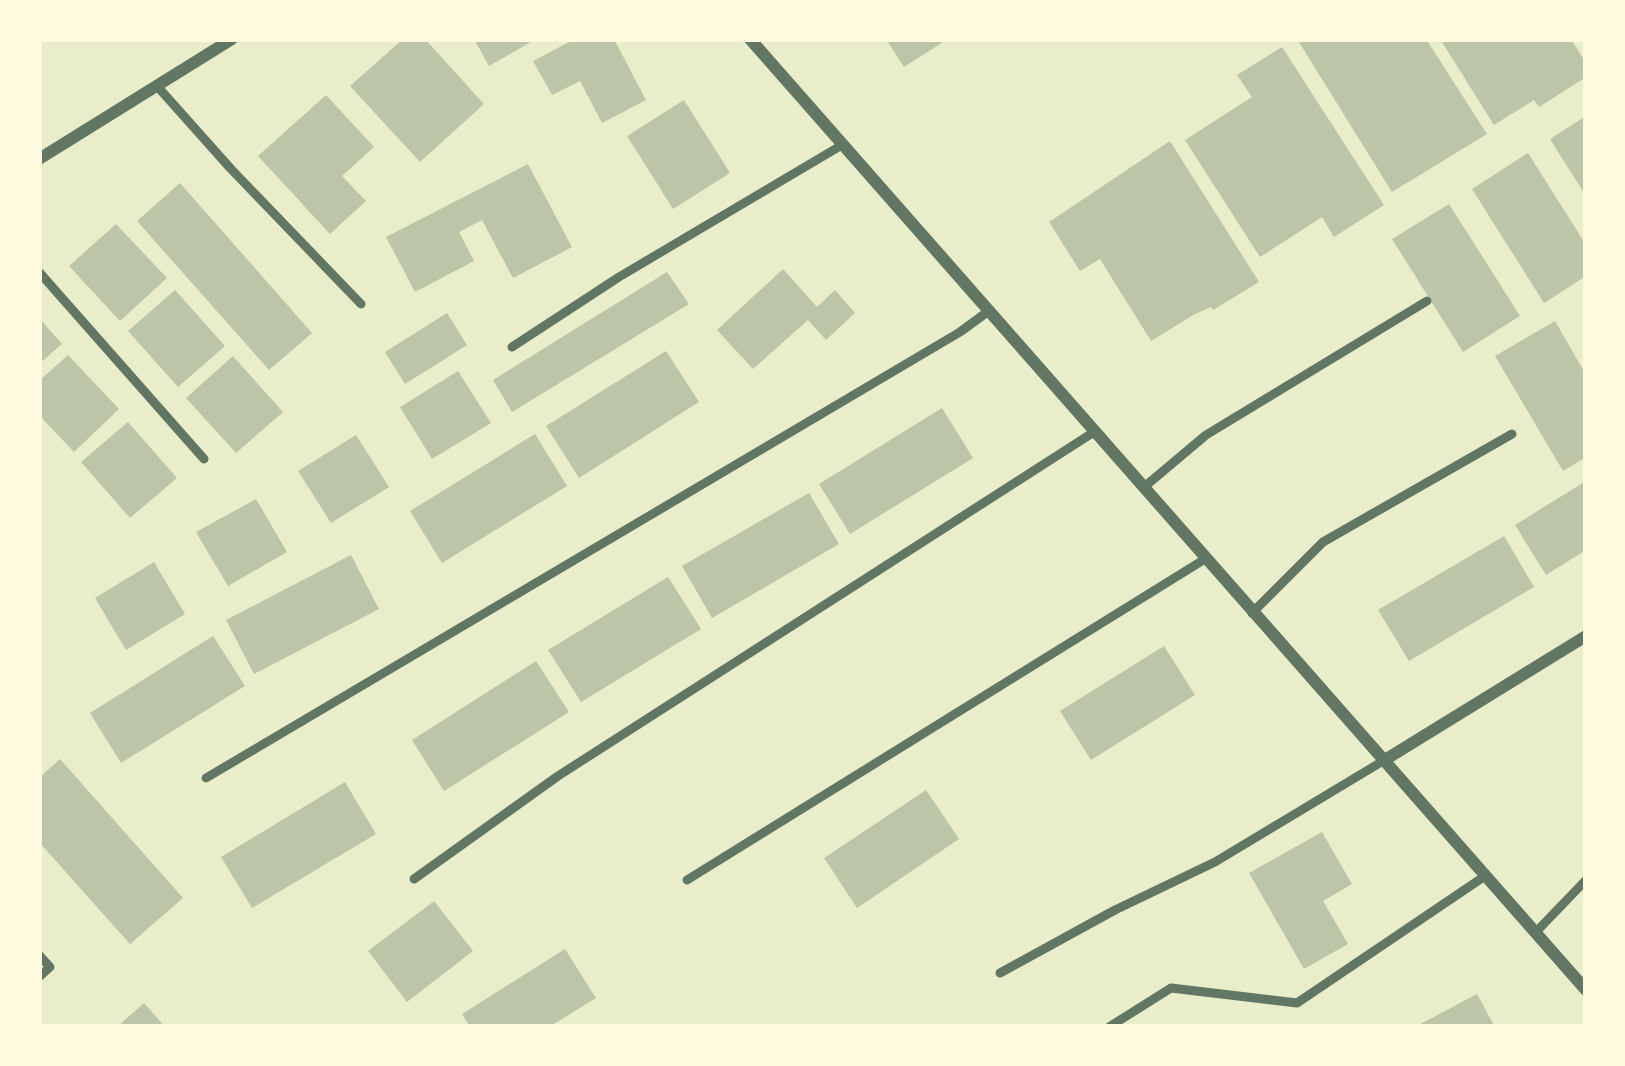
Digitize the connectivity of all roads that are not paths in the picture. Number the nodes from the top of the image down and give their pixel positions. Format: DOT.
graph roads {
  1 [pos="232,39"];
  2 [pos="750,39"];
  3 [pos="158,86"];
  4 [pos="842,145"];
  5 [pos="39,159"];
  6 [pos="39,272"];
  7 [pos="1427,301"];
  8 [pos="361,304"];
  9 [pos="990,310"];
  10 [pos="512,347"];
  11 [pos="1094,432"];
  12 [pos="1512,434"];
  13 [pos="204,459"];
  14 [pos="1143,488"];
  15 [pos="1205,559"];
  16 [pos="1252,613"];
  17 [pos="1586,636"];
  18 [pos="1383,761"];
  19 [pos="206,778"];
  20 [pos="1485,876"];
  21 [pos="414,879"];
  22 [pos="687,880"];
  23 [pos="1586,880"];
  24 [pos="1535,933"];
  25 [pos="39,955"];
  26 [pos="1000,973"];
  27 [pos="39,977"];
  28 [pos="1586,990"];
  29 [pos="1109,1027"];
  1 -- 3 [label="street"];
  2 -- 4 [label="street"];
  3 -- 5 [label="street"];
  3 -- 8 [label="lane"];
  4 -- 9 [label="street"];
  4 -- 10 [label="lane"];
  6 -- 13 [label="lane"];
  7 -- 14 [label="lane"];
  9 -- 11 [label="street"];
  9 -- 19 [label="lane"];
  11 -- 14 [label="street"];
  11 -- 21 [label="lane"];
  12 -- 16 [label="lane"];
  14 -- 15 [label="street"];
  15 -- 16 [label="street"];
  15 -- 22 [label="lane"];
  16 -- 18 [label="street"];
  17 -- 18 [label="street"];
  18 -- 20 [label="street"];
  18 -- 26 [label="lane"];
  20 -- 24 [label="street"];
  20 -- 29 [label="lane"];
  23 -- 24 [label="lane"];
  24 -- 28 [label="street"];
  25 -- 27 [label="lane"];
}
